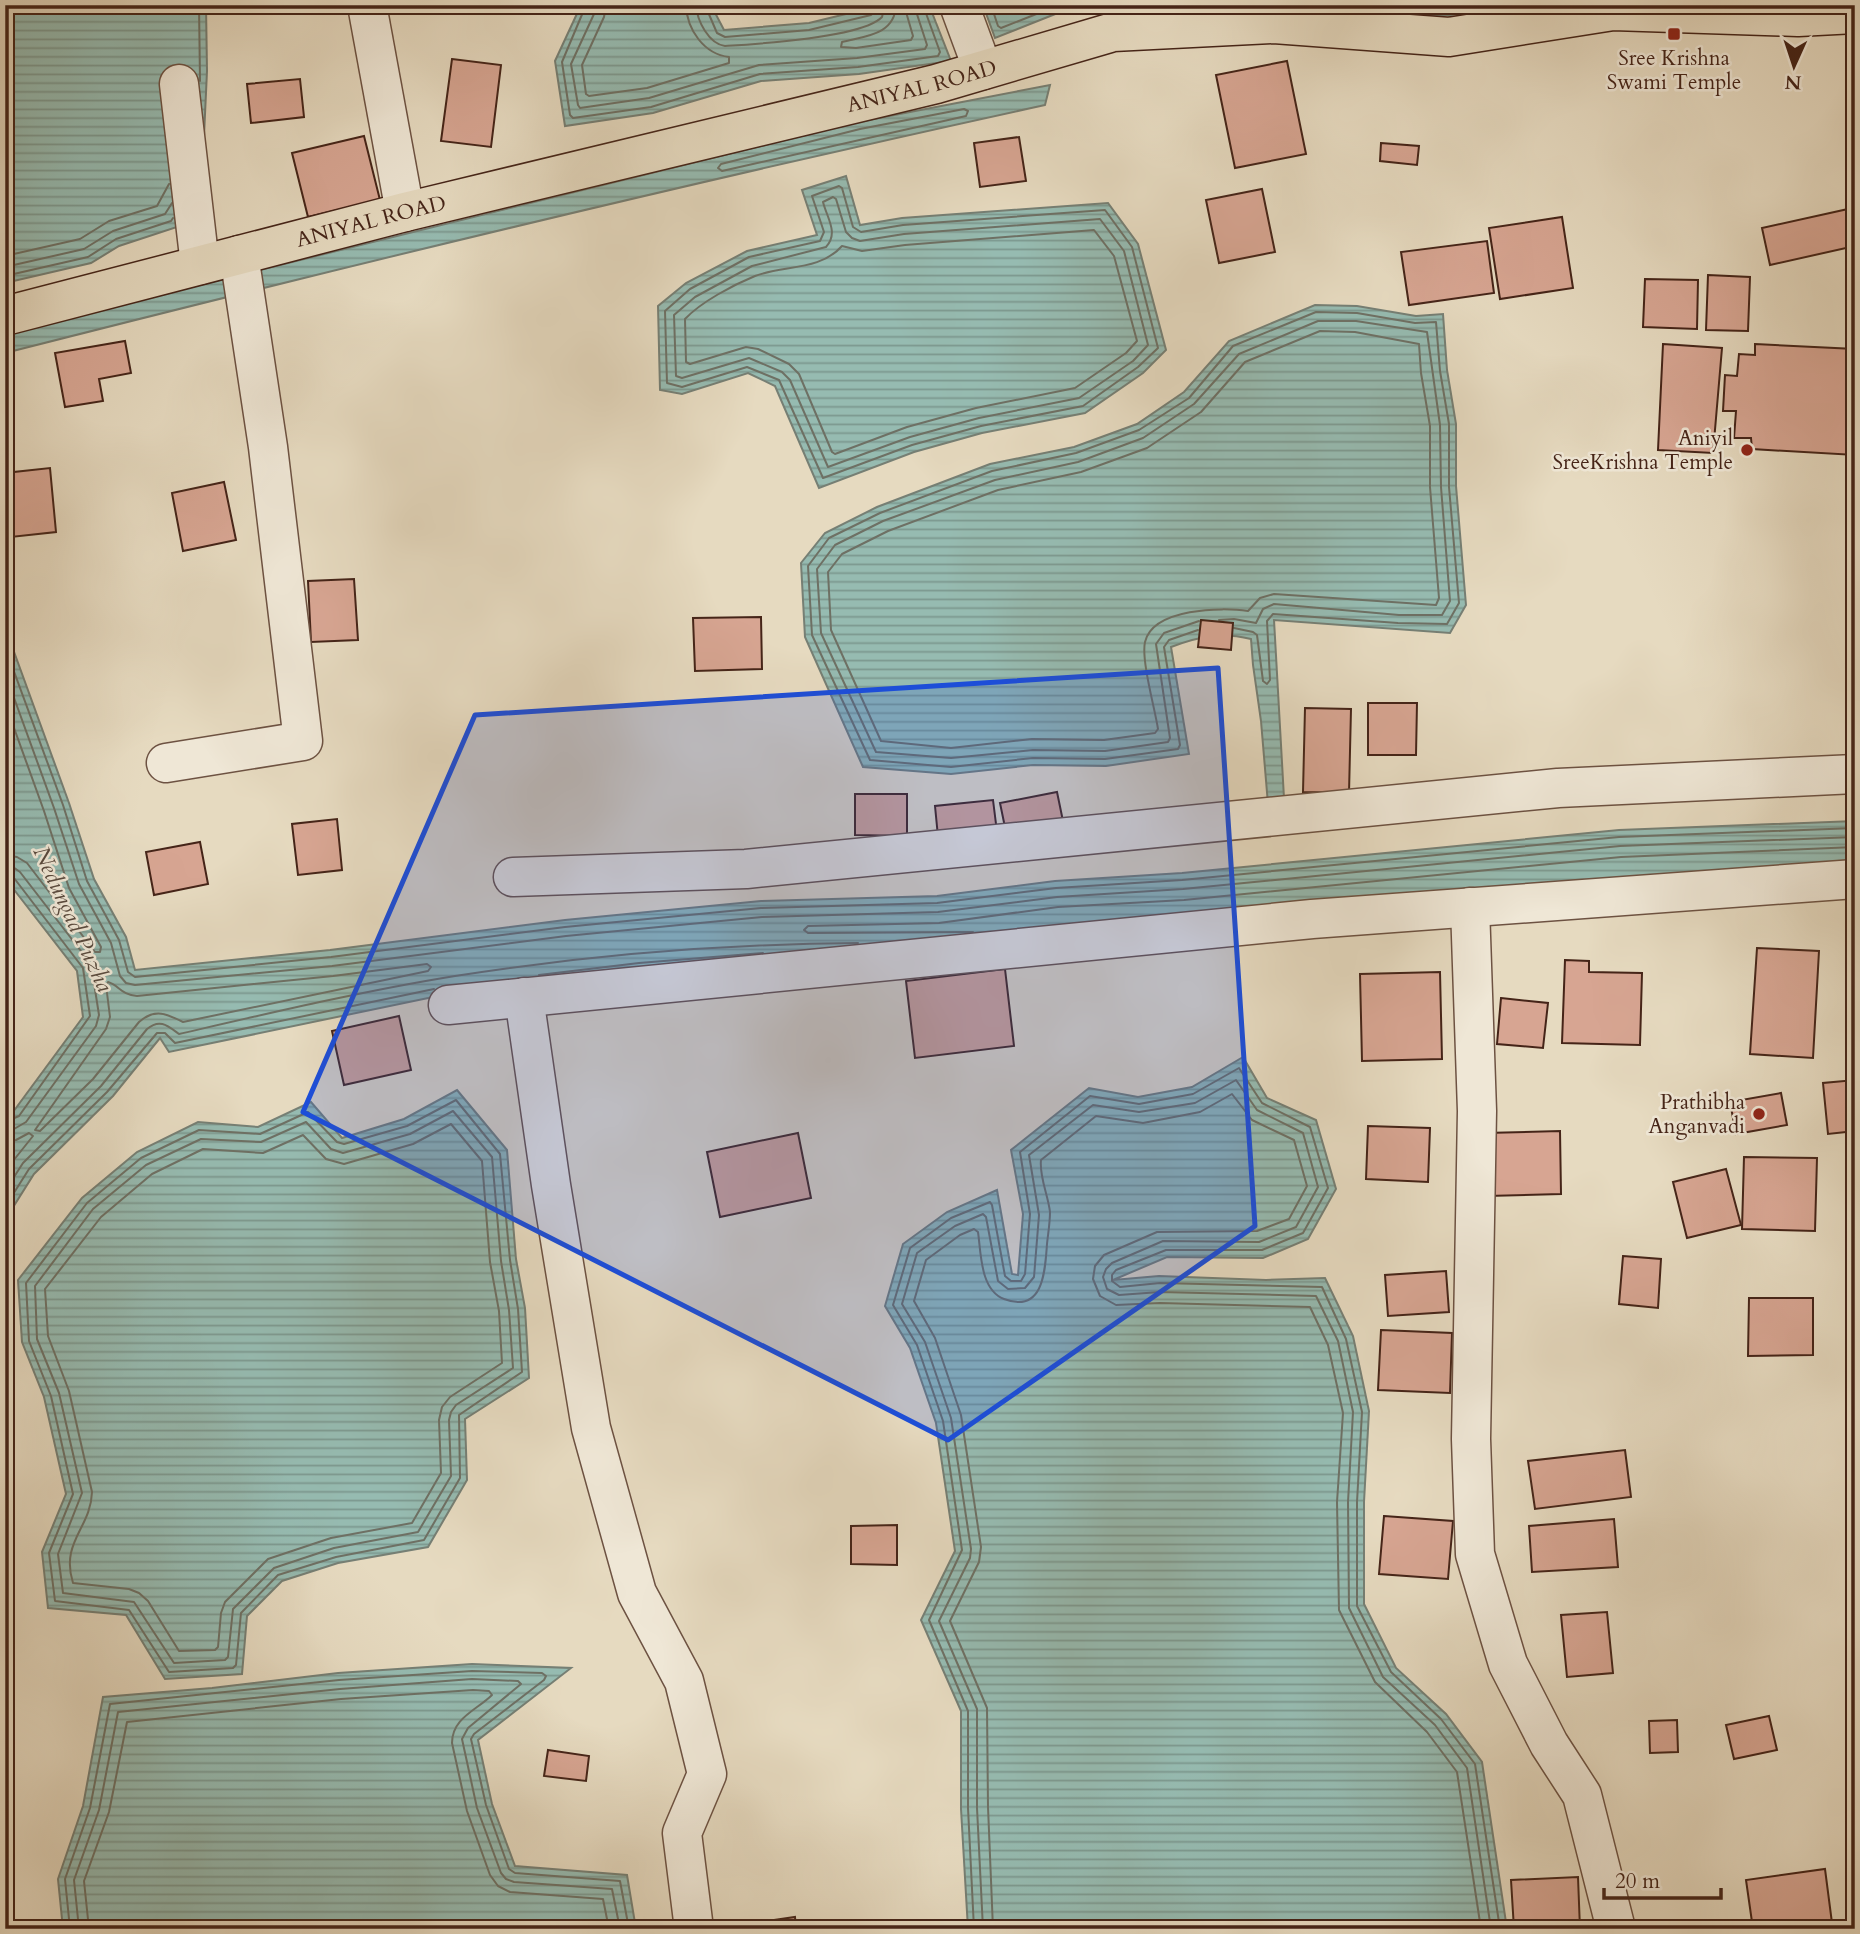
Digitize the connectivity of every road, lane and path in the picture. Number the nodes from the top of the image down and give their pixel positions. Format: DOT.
graph roads {
  1 [pos="367,5"];
  2 [pos="959,5"];
  3 [pos="1855,14"];
  4 [pos="983,70"];
  5 [pos="179,84"];
  6 [pos="405,212"];
  7 [pos="239,257"];
  8 [pos="200,265"];
  9 [pos="5,316"];
  10 [pos="166,763"];
  11 [pos="1855,774"];
  12 [pos="513,877"];
  13 [pos="1855,878"];
  14 [pos="1470,907"];
  15 [pos="524,997"];
  16 [pos="448,1005"];
  17 [pos="694,1929"];
  18 [pos="1616,1929"];
  1 -- 6 [label="street"];
  2 -- 4 [label="street"];
  3 -- 4 [label="main road, ANIYAL ROAD"];
  4 -- 6 [label="main road, ANIYAL ROAD"];
  5 -- 8 [label="street"];
  6 -- 7 [label="main road, ANIYAL ROAD"];
  7 -- 8 [label="main road, ANIYAL ROAD"];
  7 -- 10 [label="street"];
  8 -- 9 [label="main road, ANIYAL ROAD"];
  11 -- 12 [label="street"];
  13 -- 14 [label="street"];
  14 -- 15 [label="street"];
  14 -- 18 [label="street"];
  15 -- 16 [label="street"];
  15 -- 17 [label="street"];
}
